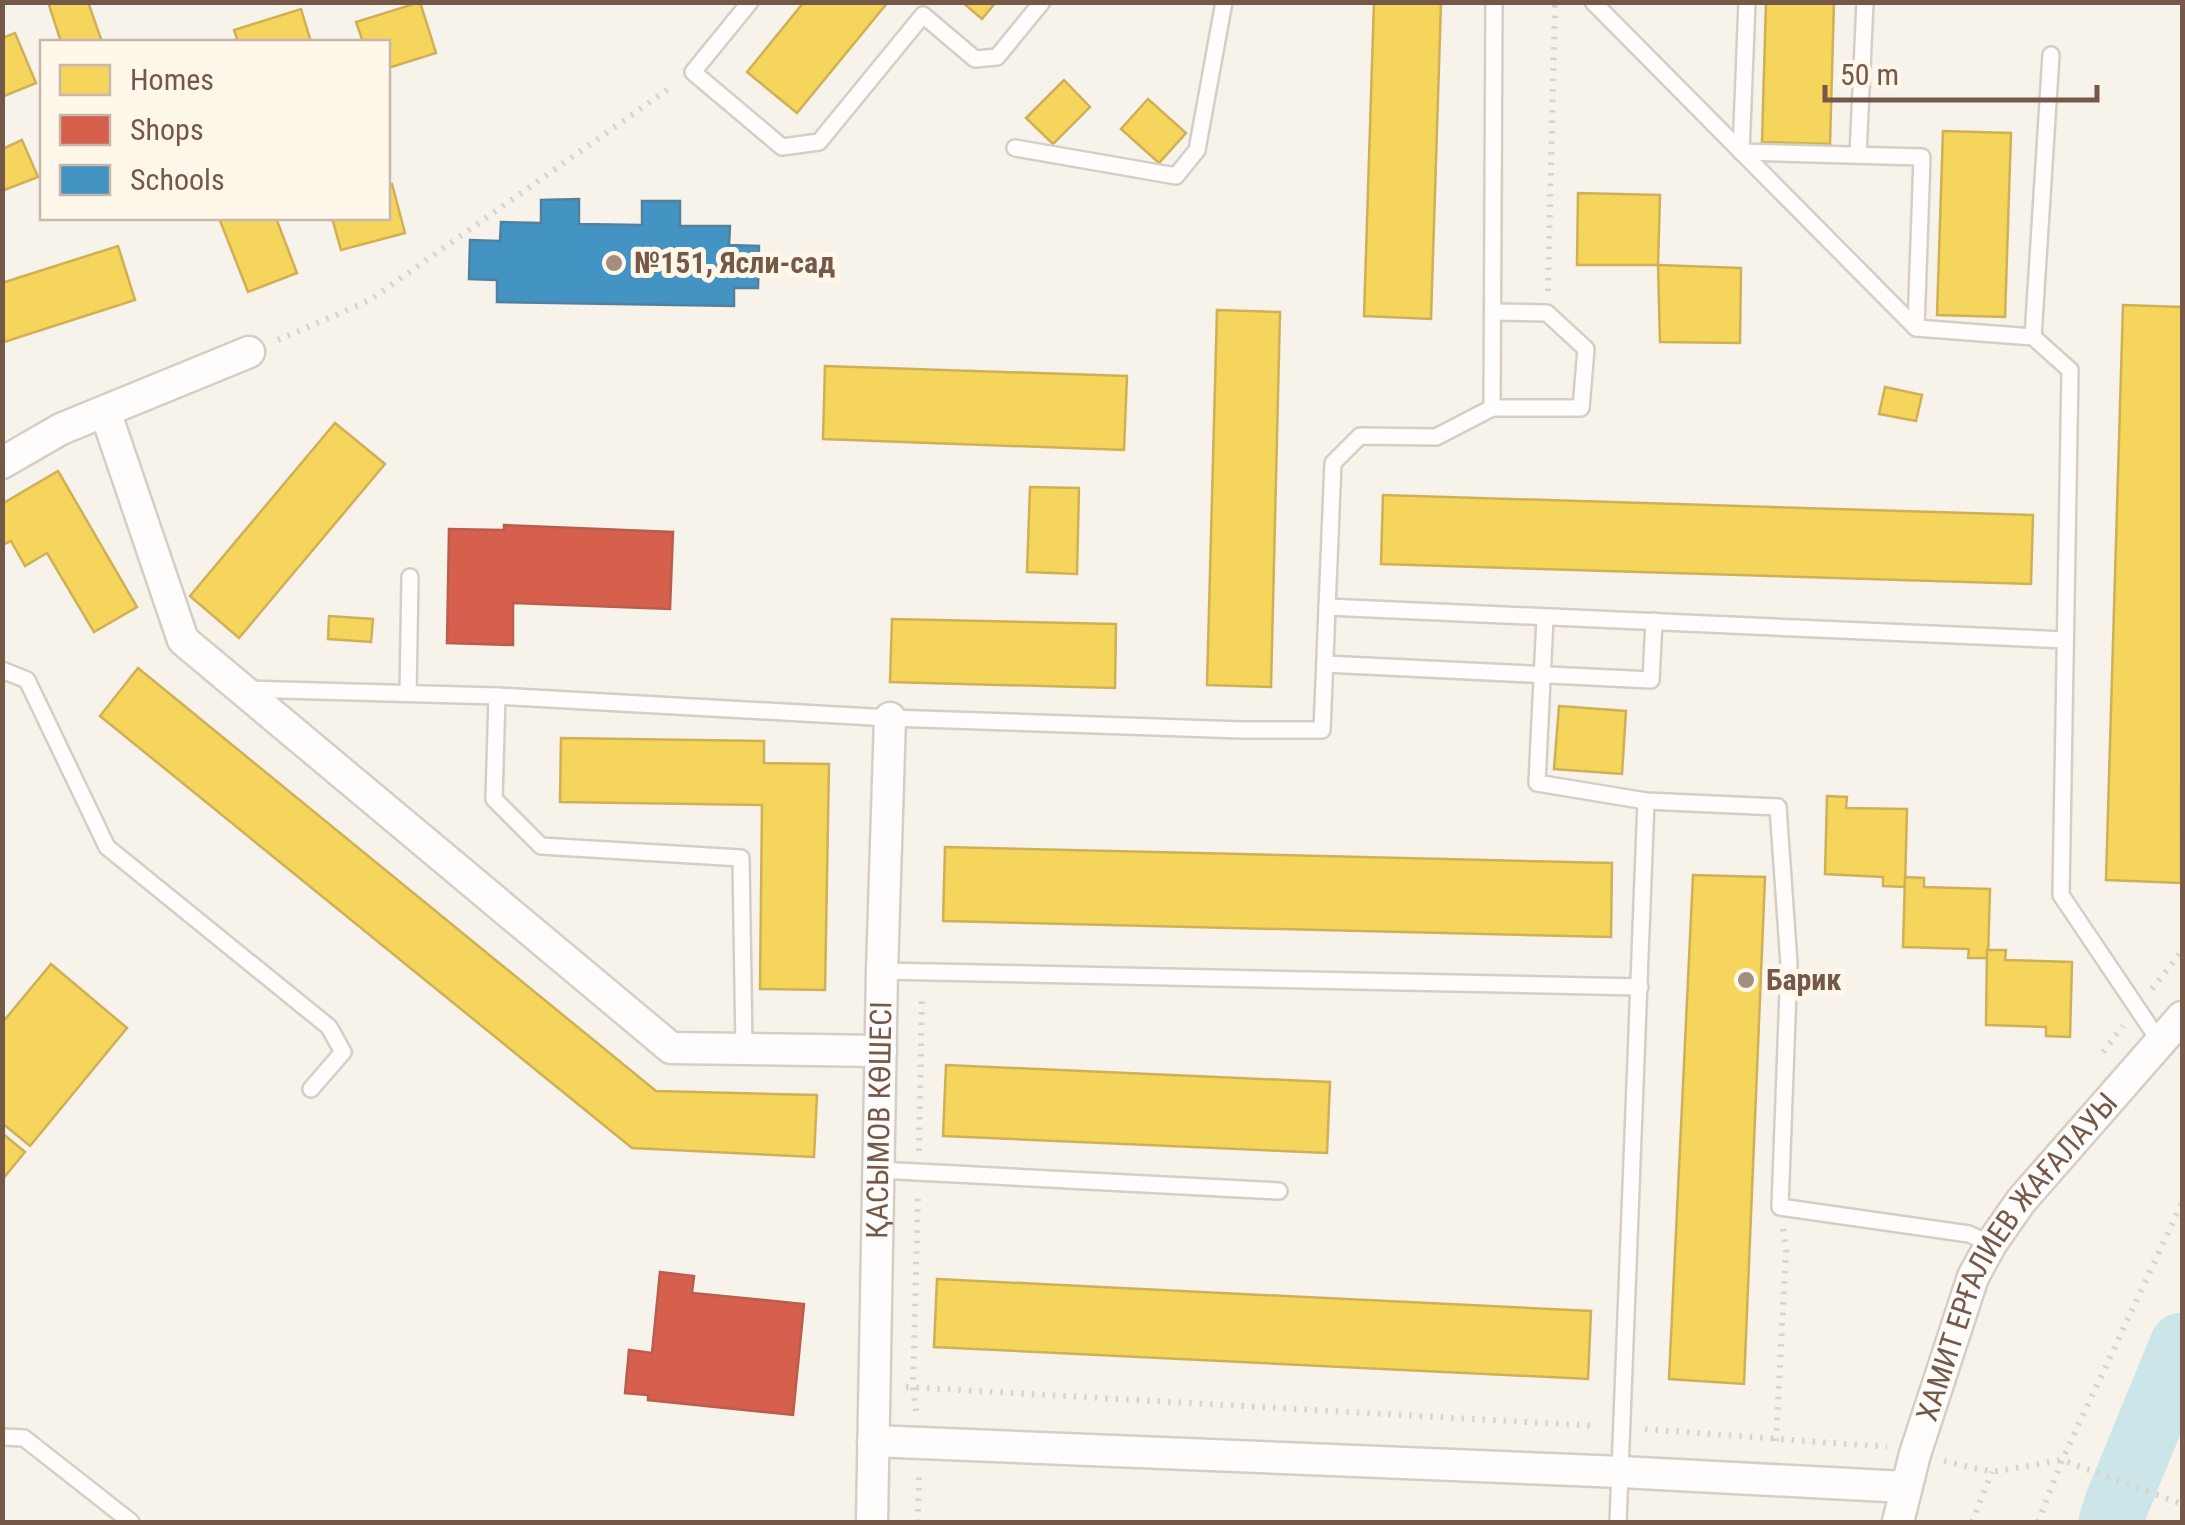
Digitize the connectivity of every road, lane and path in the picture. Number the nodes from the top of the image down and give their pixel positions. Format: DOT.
graph roads {
  1 [pos="750,2"];
  2 [pos="1042,2"];
  3 [pos="1224,2"];
  4 [pos="1494,2"];
  5 [pos="1556,2"];
  6 [pos="1592,2"];
  7 [pos="1747,2"];
  8 [pos="1865,2"];
  9 [pos="2050,55"];
  10 [pos="692,72"];
  11 [pos="1015,148"];
  12 [pos="1741,152"];
  13 [pos="1858,155"];
  14 [pos="1493,312"];
  15 [pos="1547,312"];
  16 [pos="1916,328"];
  17 [pos="2033,337"];
  18 [pos="249,352"];
  19 [pos="1492,408"];
  20 [pos="105,411"];
  21 [pos="2,462"];
  22 [pos="410,576"];
  23 [pos="1327,607"];
  24 [pos="1545,618"];
  25 [pos="1654,622"];
  26 [pos="2065,640"];
  27 [pos="1324,664"];
  28 [pos="2,670"];
  29 [pos="1542,675"];
  30 [pos="243,689"];
  31 [pos="408,693"];
  32 [pos="498,696"];
  33 [pos="890,718"];
  34 [pos="1646,800"];
  35 [pos="882,971"];
  36 [pos="923,973"];
  37 [pos="1640,987"];
  38 [pos="2182,1016"];
  39 [pos="2160,1042"];
  40 [pos="744,1049"];
  41 [pos="881,1051"];
  42 [pos="311,1090"];
  43 [pos="878,1170"];
  44 [pos="918,1171"];
  45 [pos="1279,1192"];
  46 [pos="2182,1203"];
  47 [pos="1780,1207"];
  48 [pos="1992,1244"];
  49 [pos="2,1437"];
  50 [pos="1776,1440"];
  51 [pos="873,1441"];
  52 [pos="920,1444"];
  53 [pos="1915,1454"];
  54 [pos="2062,1460"];
  55 [pos="1621,1472"];
  56 [pos="1992,1472"];
  57 [pos="1906,1487"];
  58 [pos="2182,1504"];
  59 [pos="130,1522"];
  60 [pos="872,1522"];
  61 [pos="918,1522"];
  62 [pos="1618,1522"];
  63 [pos="1898,1522"];
  64 [pos="1972,1522"];
  65 [pos="2038,1522"];
  1 -- 10 [label="lane"];
  2 -- 10 [label="lane"];
  3 -- 11 [label="lane"];
  4 -- 14 [label="lane"];
  5 -- 15 [label="path"];
  6 -- 12 [label="lane"];
  7 -- 12 [label="lane"];
  8 -- 13 [label="lane"];
  9 -- 17 [label="lane"];
  10 -- 18 [label="path"];
  12 -- 13 [label="lane"];
  12 -- 16 [label="lane"];
  13 -- 16 [label="lane"];
  14 -- 15 [label="lane"];
  14 -- 19 [label="lane"];
  15 -- 19 [label="lane"];
  16 -- 17 [label="lane"];
  17 -- 26 [label="lane"];
  18 -- 20 [label="street"];
  19 -- 23 [label="lane"];
  20 -- 21 [label="street"];
  20 -- 30 [label="street"];
  22 -- 31 [label="lane"];
  23 -- 24 [label="lane"];
  23 -- 27 [label="lane"];
  24 -- 25 [label="lane"];
  24 -- 29 [label="lane"];
  25 -- 26 [label="lane"];
  25 -- 29 [label="lane"];
  26 -- 39 [label="lane"];
  27 -- 29 [label="lane"];
  27 -- 33 [label="lane"];
  28 -- 42 [label="lane"];
  29 -- 34 [label="lane"];
  30 -- 31 [label="lane"];
  30 -- 40 [label="street"];
  31 -- 32 [label="lane"];
  32 -- 33 [label="lane"];
  32 -- 40 [label="lane"];
  33 -- 35 [label="street, ҚАСЫМОВ КӨШЕСІ"];
  34 -- 37 [label="lane"];
  34 -- 47 [label="lane"];
  35 -- 36 [label="lane"];
  35 -- 41 [label="street, ҚАСЫМОВ КӨШЕСІ"];
  36 -- 37 [label="lane"];
  36 -- 44 [label="path"];
  37 -- 55 [label="lane"];
  38 -- 39 [label="street, ХАМИТ ЕРҒАЛИЕВ ЖАҒАЛАУЫ"];
  39 -- 48 [label="street, ХАМИТ ЕРҒАЛИЕВ ЖАҒАЛАУЫ"];
  40 -- 41 [label="street"];
  41 -- 43 [label="street, ҚАСЫМОВ КӨШЕСІ"];
  43 -- 44 [label="lane"];
  43 -- 51 [label="street, ҚАСЫМОВ КӨШЕСІ"];
  44 -- 45 [label="lane"];
  44 -- 52 [label="path"];
  46 -- 54 [label="path"];
  47 -- 48 [label="lane"];
  47 -- 50 [label="path"];
  48 -- 53 [label="street, ХАМИТ ЕРҒАЛИЕВ ЖАҒАЛАУЫ"];
  49 -- 59 [label="lane"];
  51 -- 52 [label="street"];
  51 -- 60 [label="street, ҚАСЫМОВ КӨШЕСІ"];
  52 -- 55 [label="street"];
  52 -- 61 [label="path"];
  53 -- 56 [label="path"];
  53 -- 57 [label="street, ХАМИТ ЕРҒАЛИЕВ ЖАҒАЛАУЫ"];
  54 -- 56 [label="path"];
  54 -- 58 [label="path"];
  54 -- 65 [label="path"];
  55 -- 57 [label="street"];
  55 -- 62 [label="lane"];
  56 -- 64 [label="path"];
  57 -- 63 [label="street, ХАМИТ ЕРҒАЛИЕВ ЖАҒАЛАУЫ"];
}
